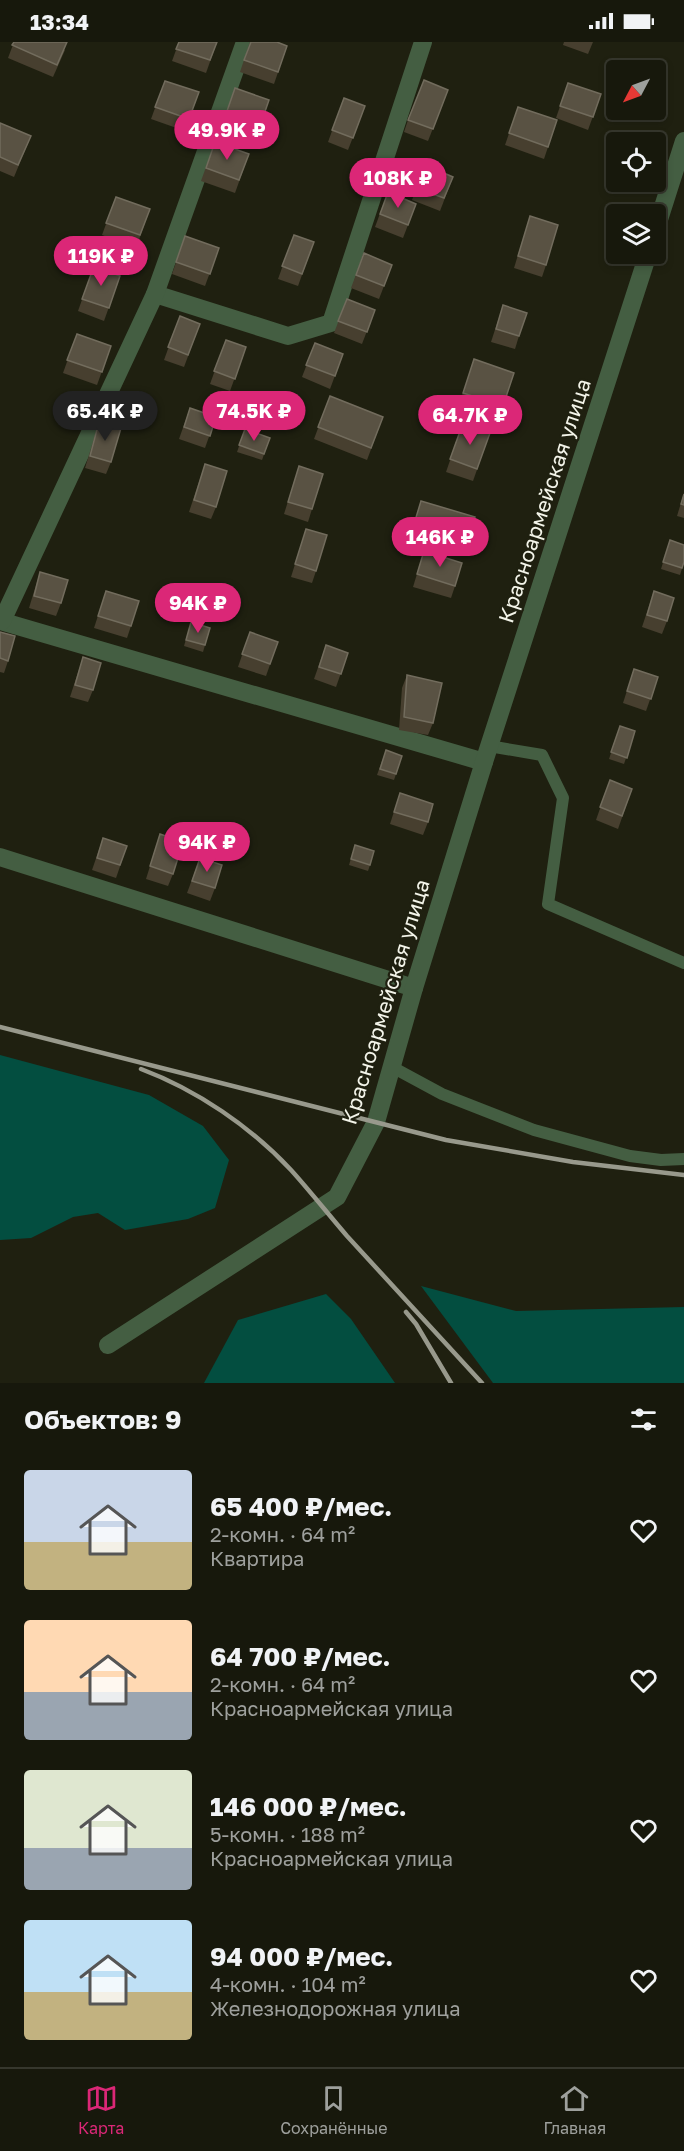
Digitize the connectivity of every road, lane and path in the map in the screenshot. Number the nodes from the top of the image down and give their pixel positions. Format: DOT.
graph roads {
  1 [pos="245,42"];
  2 [pos="423,42"];
  3 [pos="684,141"];
  4 [pos="664,204"];
  5 [pos="645,264"];
  6 [pos="155,294"];
  7 [pos="1,621"];
  8 [pos="487,754"];
  9 [pos="0,857"];
  10 [pos="684,963"];
  11 [pos="414,988"];
  12 [pos="392,1066"];
  13 [pos="684,1159"];
  14 [pos="108,1345"];
  1 -- 6 [label="street"];
  2 -- 6 [label="street"];
  3 -- 4 [label="street"];
  5 -- 8 [label="street, Красноармейская улица"];
  6 -- 7 [label="street"];
  7 -- 8 [label="street"];
  8 -- 10 [label="lane"];
  8 -- 11 [label="street, Красноармейская улица"];
  9 -- 11 [label="street"];
  11 -- 12 [label="street, Красноармейская улица"];
  12 -- 13 [label="lane"];
  12 -- 14 [label="street, Красноармейская улица"];
}
